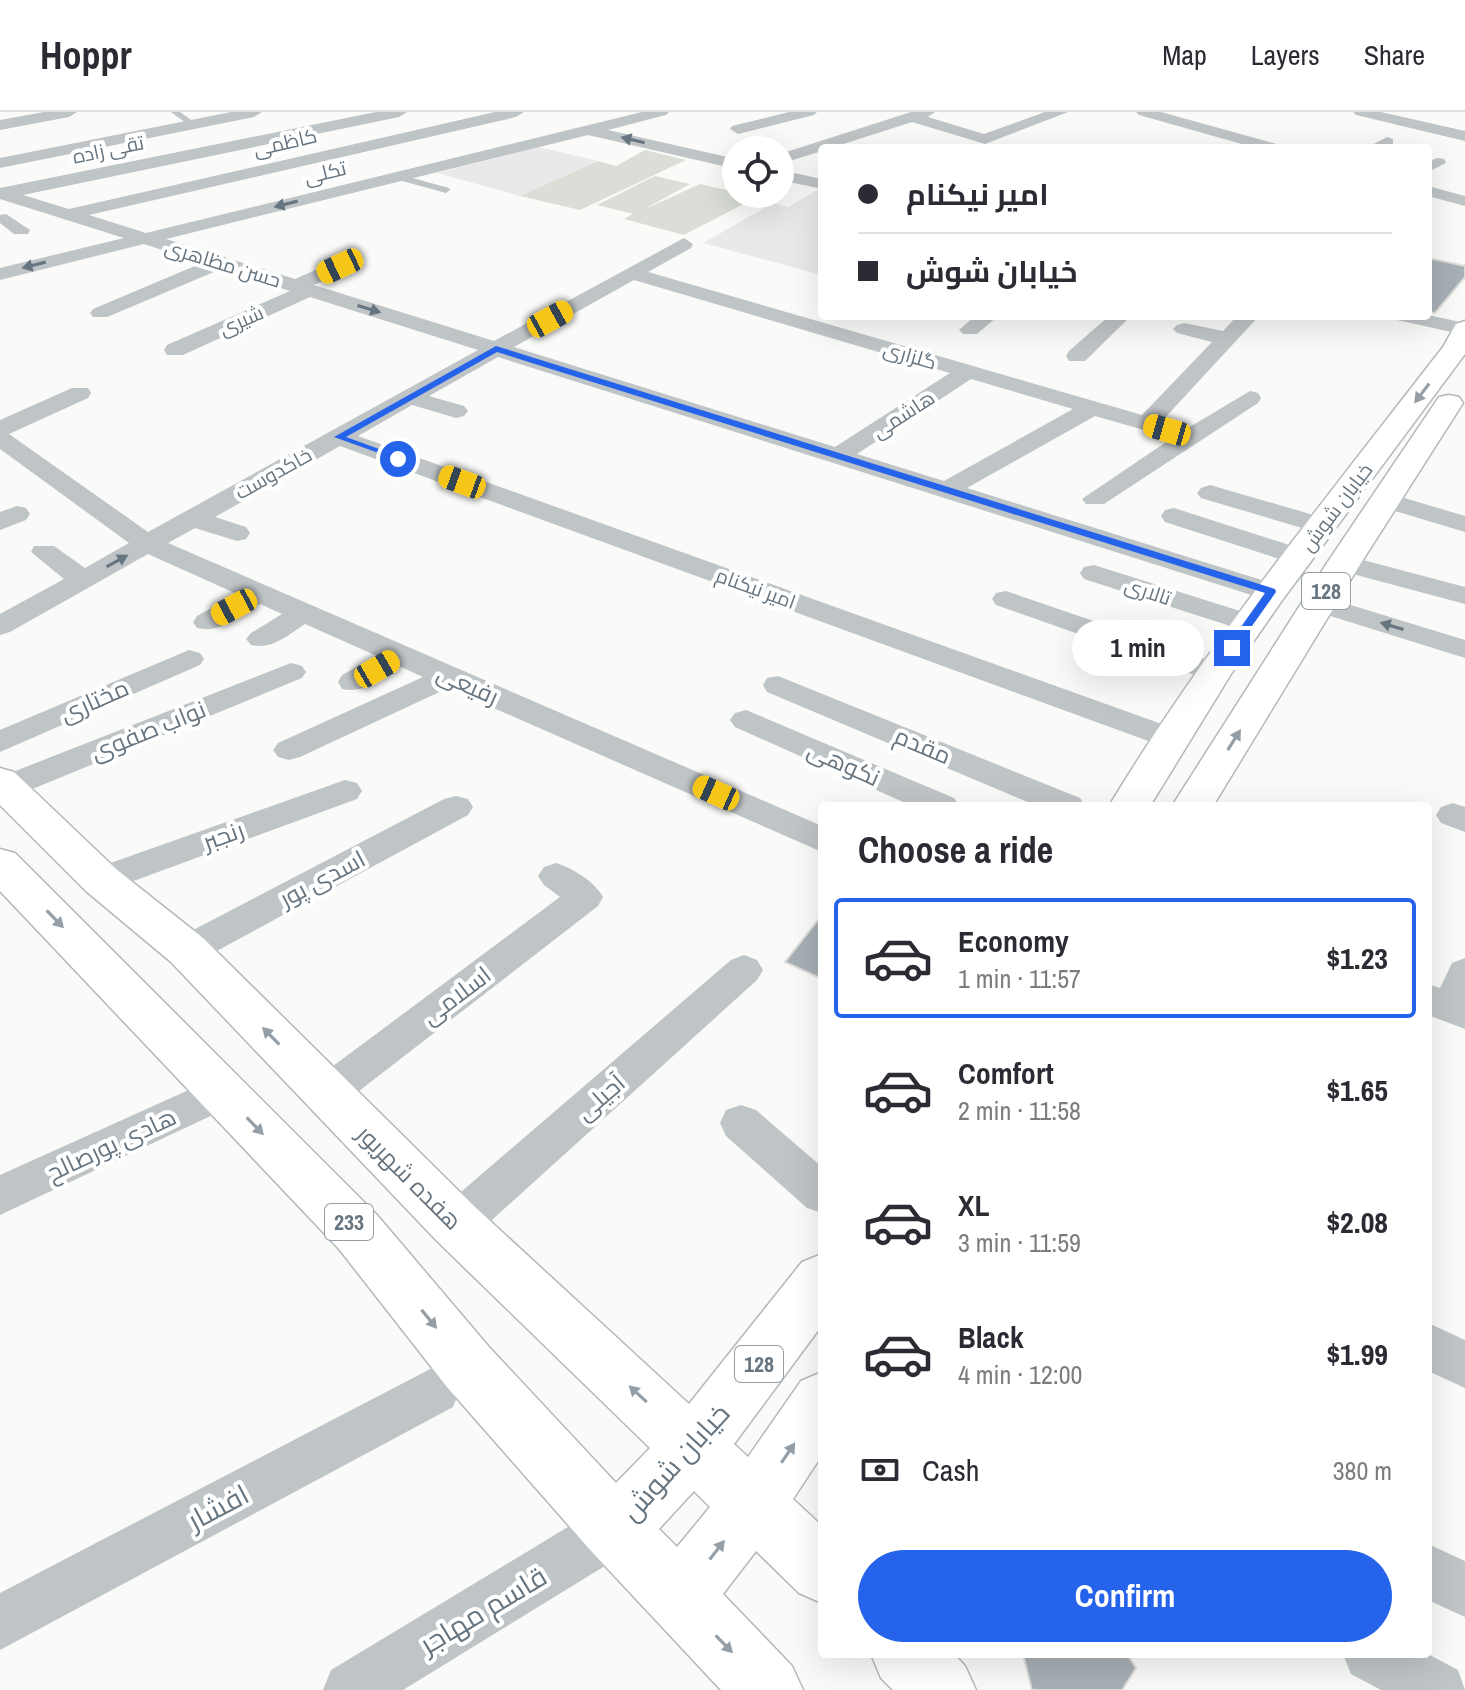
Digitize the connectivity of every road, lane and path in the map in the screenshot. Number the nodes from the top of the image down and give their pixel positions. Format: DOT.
graph roads {
  1 [pos="254,112"];
  2 [pos="399,112"];
  3 [pos="661,112"];
  4 [pos="809,112"];
  5 [pos="1060,112"];
  6 [pos="1361,112"];
  7 [pos="1156,113"];
  8 [pos="919,114"];
  9 [pos="1225,114"];
  10 [pos="522,115"];
  11 [pos="68,119"];
  12 [pos="128,119"];
  13 [pos="183,121"];
  14 [pos="12,125"];
  15 [pos="1194,126"];
  16 [pos="244,127"];
  17 [pos="738,129"];
  18 [pos="587,130"];
  19 [pos="481,136"];
  20 [pos="1464,136"];
  21 [pos="705,137"];
  22 [pos="826,144"];
  23 [pos="1259,144"];
  24 [pos="149,145"];
  25 [pos="100,146"];
  26 [pos="663,147"];
  27 [pos="818,147"];
  28 [pos="223,148"];
  29 [pos="510,149"];
  30 [pos="406,154"];
  31 [pos="794,154"];
  32 [pos="60,158"];
  33 [pos="438,159"];
  34 [pos="1434,159"];
  35 [pos="722,161"];
  36 [pos="0,163"];
  37 [pos="364,163"];
  38 [pos="345,167"];
  39 [pos="266,169"];
  40 [pos="300,170"];
  41 [pos="0,177"];
  42 [pos="395,178"];
  43 [pos="794,178"];
  44 [pos="374,182"];
  45 [pos="216,183"];
  46 [pos="818,183"];
  47 [pos="342,190"];
  48 [pos="446,190"];
  49 [pos="1432,192"];
  50 [pos="0,194"];
  51 [pos="83,195"];
  52 [pos="119,196"];
  53 [pos="1465,201"];
  54 [pos="52,210"];
  55 [pos="174,214"];
  56 [pos="244,214"];
  57 [pos="9,223"];
  58 [pos="193,226"];
  59 [pos="144,238"];
  60 [pos="678,247"];
  61 [pos="88,252"];
  62 [pos="220,262"];
  63 [pos="340,266"];
  64 [pos="114,268"];
  65 [pos="631,273"];
  66 [pos="0,274"];
  67 [pos="302,288"];
  68 [pos="100,313"];
  69 [pos="983,320"];
  70 [pos="1117,320"];
  71 [pos="1245,320"];
  72 [pos="1423,320"];
  73 [pos="1184,329"];
  74 [pos="1465,329"];
  75 [pos="970,330"];
  76 [pos="1228,339"];
  77 [pos="496,349"];
  78 [pos="175,350"];
  79 [pos="1077,356"];
  80 [pos="967,372"];
  81 [pos="1465,379"];
  82 [pos="80,393"];
  83 [pos="409,397"];
  84 [pos="1250,398"];
  85 [pos="4,404"];
  86 [pos="1092,408"];
  87 [pos="456,411"];
  88 [pos="31,415"];
  89 [pos="1146,424"];
  90 [pos="65,427"];
  91 [pos="0,429"];
  92 [pos="1189,436"];
  93 [pos="339,437"];
  94 [pos="0,438"];
  95 [pos="838,456"];
  96 [pos="946,490"];
  97 [pos="1210,493"];
  98 [pos="1095,499"];
  99 [pos="1384,500"];
  100 [pos="1174,516"];
  101 [pos="193,518"];
  102 [pos="1465,524"];
  103 [pos="1322,526"];
  104 [pos="237,533"];
  105 [pos="147,544"];
  106 [pos="44,552"];
  107 [pos="1298,557"];
  108 [pos="1344,563"];
  109 [pos="1094,573"];
  110 [pos="83,579"];
  111 [pos="1271,592"];
  112 [pos="260,593"];
  113 [pos="1465,596"];
  114 [pos="1006,599"];
  115 [pos="1318,603"];
  116 [pos="304,612"];
  117 [pos="207,622"];
  118 [pos="1249,623"];
  119 [pos="0,626"];
  120 [pos="261,639"];
  121 [pos="1465,649"];
  122 [pos="400,655"];
  123 [pos="189,659"];
  124 [pos="291,672"];
  125 [pos="1214,672"];
  126 [pos="449,676"];
  127 [pos="353,682"];
  128 [pos="778,685"];
  129 [pos="746,720"];
  130 [pos="1173,739"];
  131 [pos="289,750"];
  132 [pos="2,770"];
  133 [pos="345,791"];
  134 [pos="933,802"];
  135 [pos="1058,802"];
  136 [pos="1132,802"];
  137 [pos="1194,802"];
  138 [pos="456,807"];
  139 [pos="818,838"];
  140 [pos="0,864"];
  141 [pos="101,880"];
  142 [pos="571,887"];
  143 [pos="187,950"];
  144 [pos="744,970"];
  145 [pos="222,1092"];
  146 [pos="327,1093"];
  147 [pos="741,1123"];
  148 [pos="818,1190"];
  149 [pos="0,1196"];
  150 [pos="456,1224"];
  151 [pos="818,1285"];
  152 [pos="1432,1348"];
  153 [pos="1465,1365"];
  154 [pos="436,1390"];
  155 [pos="818,1408"];
  156 [pos="694,1447"];
  157 [pos="754,1503"];
  158 [pos="615,1529"];
  159 [pos="818,1566"];
  160 [pos="1432,1573"];
  161 [pos="1465,1590"];
  162 [pos="679,1597"];
  163 [pos="0,1623"];
  164 [pos="909,1658"];
  165 [pos="943,1658"];
  166 [pos="1378,1658"];
  167 [pos="351,1690"];
  168 [pos="768,1690"];
  169 [pos="941,1690"];
  170 [pos="957,1690"];
  171 [pos="1438,1690"];
  1 -- 16 [label="street"];
  2 -- 16 [label="street"];
  3 -- 18 [label="street, تکلی"];
  4 -- 17 [label="street"];
  5 -- 8 [label="street"];
  6 -- 20 [label="street"];
  7 -- 15 [label="street"];
  8 -- 22 [label="street"];
  9 -- 15 [label="street"];
  10 -- 18 [label="street"];
  10 -- 39 [label="street, کاظمی"];
  11 -- 14 [label="street"];
  11 -- 25 [label="street"];
  12 -- 24 [label="street"];
  13 -- 16 [label="street"];
  13 -- 24 [label="street"];
  13 -- 28 [label="street"];
  15 -- 23 [label="street"];
  16 -- 28 [label="street, تقی زاده"];
  26 -- 18 [label="street, one-way"];
  18 -- 29 [label="street, تکلی"];
  19 -- 29 [label="street"];
  20 -- 34 [label="street"];
  21 -- 26 [label="street"];
  24 -- 25 [label="street"];
  24 -- 28 [label="street, تقی زاده"];
  24 -- 50 [label="street, تقی زاده"];
  25 -- 32 [label="street"];
  26 -- 35 [label="street"];
  27 -- 31 [label="street"];
  28 -- 39 [label="street"];
  29 -- 33 [label="street, تکلی"];
  30 -- 33 [label="street"];
  32 -- 36 [label="street"];
  32 -- 41 [label="street"];
  33 -- 42 [label="street, تکلی"];
  37 -- 42 [label="street"];
  38 -- 44 [label="street"];
  39 -- 45 [label="street, کاظمی"];
  40 -- 47 [label="street"];
  42 -- 44 [label="street, تکلی"];
  42 -- 48 [label="lane"];
  43 -- 46 [label="street"];
  44 -- 47 [label="street, تکلی"];
  45 -- 52 [label="street, کاظمی"];
  45 -- 56 [label="street"];
  47 -- 56 [label="street, تکلی, one-way"];
  49 -- 53 [label="street"];
  50 -- 54 [label="street, حسن مظاهری"];
  51 -- 54 [label="street"];
  52 -- 54 [label="street"];
  52 -- 54 [label="street, کاظمی"];
  54 -- 57 [label="street"];
  54 -- 59 [label="street, حسن مظاهری"];
  55 -- 58 [label="street"];
  56 -- 58 [label="street, تکلی"];
  58 -- 59 [label="street, تکلی"];
  59 -- 61 [label="street, تکلی"];
  59 -- 62 [label="street, حسن مظاهری"];
  60 -- 65 [label="street, خاکدوست"];
  61 -- 64 [label="street"];
  61 -- 66 [label="street, تکلی, one-way"];
  62 -- 67 [label="street, حسن مظاهری"];
  62 -- 68 [label="street"];
  63 -- 67 [label="street, شیری"];
  65 -- 77 [label="street, خاکدوست"];
  65 -- 80 [label="street, گلزاری"];
  67 -- 77 [label="street, حسن مظاهری, one-way"];
  67 -- 78 [label="street, شیری"];
  69 -- 75 [label="street"];
  70 -- 79 [label="street"];
  71 -- 76 [label="street"];
  72 -- 74 [label="street"];
  73 -- 76 [label="street"];
  74 -- 103 [label="main road, خیابان شوش / 128, one-way"];
  76 -- 89 [label="street"];
  77 -- 83 [label="street, خاکدوست"];
  77 -- 95 [label="street, حسن مظاهری"];
  80 -- 86 [label="street, گلزاری"];
  80 -- 95 [label="street, هاشمی"];
  81 -- 99 [label="main road, خیابان شوش / 128"];
  82 -- 88 [label="street"];
  83 -- 87 [label="street"];
  83 -- 93 [label="street, خاکدوست"];
  84 -- 92 [label="street"];
  85 -- 88 [label="street"];
  86 -- 89 [label="street, گلزاری"];
  86 -- 96 [label="street"];
  88 -- 90 [label="street"];
  88 -- 91 [label="street"];
  89 -- 92 [label="street, گلزاری"];
  92 -- 98 [label="street"];
  93 -- 101 [label="street, خاکدوست"];
  93 -- 130 [label="street, امیر نیکنام"];
  94 -- 105 [label="street, رفیعی"];
  95 -- 96 [label="street, حسن مظاهری"];
  96 -- 111 [label="street, حسن مظاهری"];
  97 -- 103 [label="street"];
  99 -- 102 [label="street"];
  99 -- 108 [label="main road, خیابان شوش / 128"];
  100 -- 107 [label="street"];
  101 -- 104 [label="street"];
  101 -- 105 [label="street, خاکدوست"];
  103 -- 107 [label="main road, خیابان شوش / 128"];
  110 -- 105 [label="street, خاکدوست, one-way"];
  105 -- 112 [label="street, رفیعی"];
  106 -- 110 [label="street"];
  107 -- 111 [label="main road, خیابان شوش / 128"];
  108 -- 113 [label="street"];
  108 -- 115 [label="main road, خیابان شوش / 128"];
  109 -- 118 [label="street, تالاری"];
  110 -- 119 [label="street, خاکدوست"];
  111 -- 118 [label="main road, خیابان شوش / 128"];
  112 -- 116 [label="street, رفیعی"];
  112 -- 117 [label="street"];
  114 -- 125 [label="street"];
  121 -- 115 [label="street, one-way"];
  137 -- 115 [label="main road, خیابان شوش / 128, one-way"];
  116 -- 120 [label="street"];
  116 -- 122 [label="street, رفیعی"];
  118 -- 125 [label="main road, خیابان شوش / 128"];
  122 -- 126 [label="street, رفیعی"];
  122 -- 127 [label="street"];
  123 -- 132 [label="street, مختاری"];
  124 -- 132 [label="street, نواب صفوی"];
  125 -- 130 [label="main road, خیابان شوش / 128"];
  126 -- 131 [label="street"];
  126 -- 139 [label="street, رفیعی"];
  128 -- 135 [label="street, مقدم"];
  129 -- 134 [label="street, نکوهی"];
  130 -- 136 [label="main road, خیابان شوش / 128"];
  132 -- 141 [label="main road, هفده شهریور"];
  133 -- 141 [label="street, رنجبر"];
  138 -- 143 [label="street, اسدی پور"];
  140 -- 145 [label="main road, 233, one-way"];
  141 -- 143 [label="main road, هفده شهریور"];
  142 -- 146 [label="street, اسلامی"];
  146 -- 143 [label="main road, هفده شهریور, one-way"];
  144 -- 150 [label="street, آجیلی"];
  145 -- 149 [label="street, هادی پورصالح"];
  145 -- 158 [label="main road, 233, one-way"];
  146 -- 150 [label="main road, هفده شهریور"];
  147 -- 148 [label="street"];
  156 -- 150 [label="main road, هفده شهریور, one-way"];
  151 -- 156 [label="main road, خیابان شوش / 128"];
  152 -- 153 [label="street"];
  154 -- 163 [label="street, افشار"];
  157 -- 155 [label="main road, one-way"];
  156 -- 157 [label="main road, هفده شهریور"];
  156 -- 158 [label="main road, خیابان شوش"];
  157 -- 159 [label="main road, هفده شهریور"];
  162 -- 157 [label="main road, one-way"];
  158 -- 162 [label="main road, 233"];
  158 -- 167 [label="street, قاسم مهاجر"];
  160 -- 161 [label="street"];
  162 -- 168 [label="main road, 233, one-way"];
  164 -- 169 [label="main road"];
  165 -- 170 [label="main road"];
  166 -- 171 [label="street"];
}
